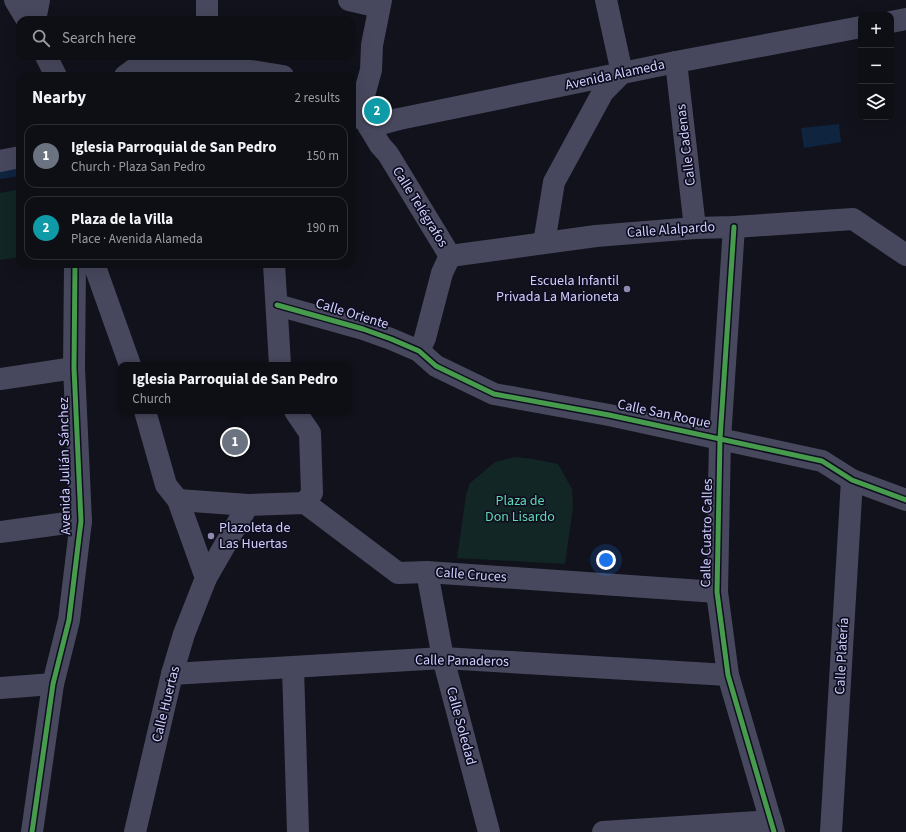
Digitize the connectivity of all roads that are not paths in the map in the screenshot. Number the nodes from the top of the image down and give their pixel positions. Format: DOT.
graph roads {
  1 [pos="15,0"];
  2 [pos="39,0"];
  3 [pos="207,0"];
  4 [pos="349,0"];
  5 [pos="606,0"];
  6 [pos="380,4"];
  7 [pos="25,16"];
  8 [pos="36,16"];
  9 [pos="207,16"];
  10 [pos="906,19"];
  11 [pos="894,21"];
  12 [pos="858,28"];
  13 [pos="48,60"];
  14 [pos="206,60"];
  15 [pos="676,62"];
  16 [pos="54,72"];
  17 [pos="130,72"];
  18 [pos="264,72"];
  19 [pos="622,73"];
  20 [pos="360,119"];
  21 [pos="16,158"];
  22 [pos="0,161"];
  23 [pos="734,227"];
  24 [pos="695,228"];
  25 [pos="544,243"];
  26 [pos="906,255"];
  27 [pos="450,256"];
  28 [pos="75,268"];
  29 [pos="95,268"];
  30 [pos="274,268"];
  31 [pos="277,305"];
  32 [pos="419,351"];
  33 [pos="129,362"];
  34 [pos="280,362"];
  35 [pos="74,368"];
  36 [pos="0,379"];
  37 [pos="146,414"];
  38 [pos="297,414"];
  39 [pos="720,439"];
  40 [pos="852,480"];
  41 [pos="178,500"];
  42 [pos="906,500"];
  43 [pos="305,503"];
  44 [pos="248,505"];
  45 [pos="81,521"];
  46 [pos="0,532"];
  47 [pos="427,572"];
  48 [pos="206,578"];
  49 [pos="717,592"];
  50 [pos="443,658"];
  51 [pos="293,668"];
  52 [pos="172,674"];
  53 [pos="728,675"];
  54 [pos="52,684"];
  55 [pos="0,688"];
  56 [pos="773,826"];
  57 [pos="32,832"];
  58 [pos="135,832"];
  59 [pos="298,832"];
  60 [pos="489,832"];
  61 [pos="603,832"];
  62 [pos="831,832"];
  1 -- 7 [label="street"];
  2 -- 8 [label="street"];
  3 -- 9 [label="street"];
  4 -- 6 [label="street"];
  5 -- 19 [label="street"];
  6 -- 20 [label="street"];
  10 -- 11 [label="street"];
  12 -- 15 [label="street, Avenida Alameda"];
  13 -- 16 [label="street"];
  14 -- 17 [label="street"];
  14 -- 18 [label="street"];
  15 -- 19 [label="street, Avenida Alameda"];
  15 -- 24 [label="street, Calle Cadenas"];
  19 -- 20 [label="street, Avenida Alameda"];
  19 -- 25 [label="street"];
  20 -- 27 [label="street, Calle Telégrafos"];
  21 -- 22 [label="street"];
  23 -- 24 [label="street, Calle Alalpardo"];
  23 -- 26 [label="street, Calle Alalpardo"];
  23 -- 39 [label="street, Calle Cuatro Calles"];
  24 -- 25 [label="street, Calle Alalpardo"];
  25 -- 27 [label="street, Calle Alalpardo"];
  27 -- 32 [label="street, Calle Telégrafos"];
  28 -- 35 [label="street, Avenida Julián Sánchez"];
  29 -- 33 [label="street"];
  30 -- 31 [label="street"];
  31 -- 32 [label="street, Calle Oriente"];
  31 -- 34 [label="street"];
  32 -- 39 [label="street, Calle San Roque"];
  35 -- 36 [label="street"];
  35 -- 45 [label="street, Avenida Julián Sánchez"];
  37 -- 41 [label="street"];
  38 -- 43 [label="street"];
  39 -- 40 [label="street, Calle San Roque"];
  39 -- 49 [label="street, Calle Cuatro Calles"];
  40 -- 42 [label="street, Calle San Roque"];
  40 -- 62 [label="street, Calle Platería"];
  41 -- 44 [label="street"];
  41 -- 48 [label="street"];
  43 -- 44 [label="street"];
  43 -- 47 [label="street, Calle Cruces"];
  44 -- 48 [label="street, Calle Huertas"];
  45 -- 46 [label="street"];
  45 -- 54 [label="street, Avenida Julián Sánchez"];
  47 -- 49 [label="street, Calle Cruces"];
  47 -- 50 [label="street, Calle Soledad"];
  48 -- 52 [label="street, Calle Huertas"];
  49 -- 53 [label="street, Calle Cuatro Calles"];
  50 -- 51 [label="street, Calle Panaderos"];
  50 -- 53 [label="street, Calle Panaderos"];
  50 -- 60 [label="street, Calle Soledad"];
  51 -- 52 [label="street, Calle Panaderos"];
  51 -- 59 [label="street"];
  52 -- 58 [label="street, Calle Huertas"];
  53 -- 56 [label="street, Calle Cuatro Calles"];
  54 -- 55 [label="street"];
  54 -- 57 [label="street, Avenida Julián Sánchez"];
  56 -- 61 [label="street"];
}
